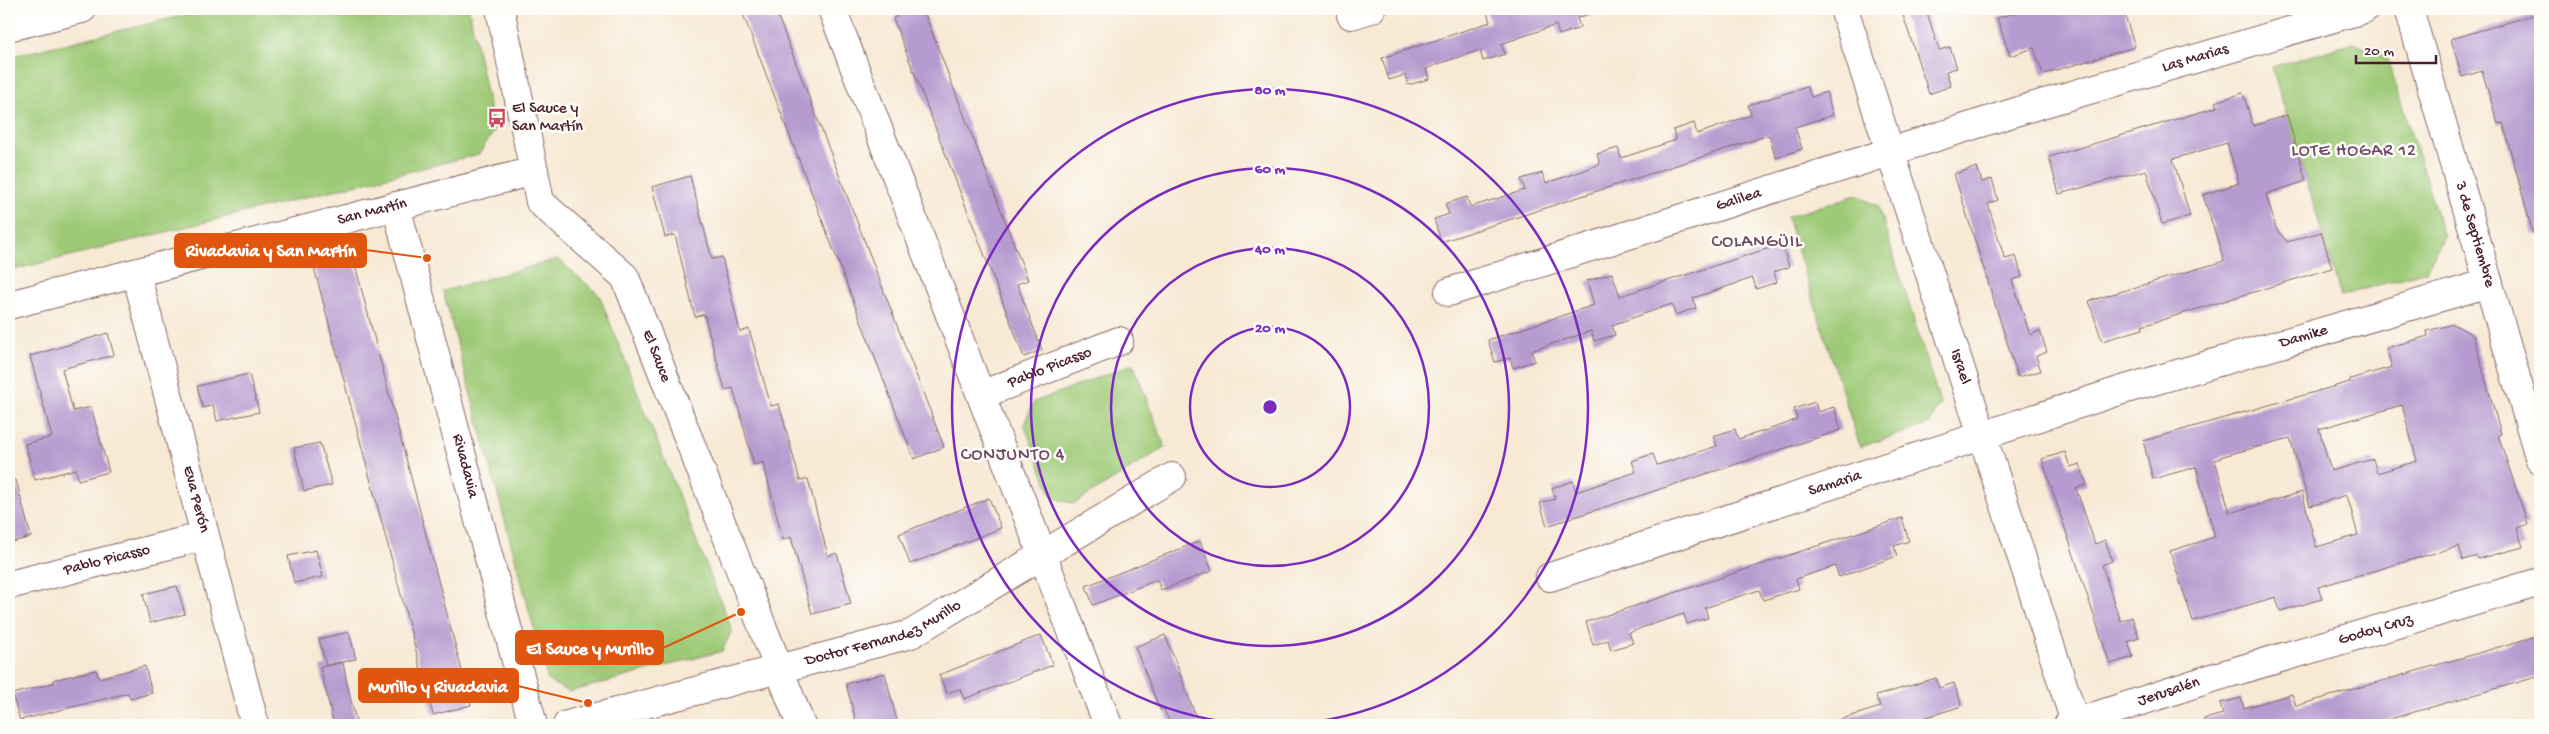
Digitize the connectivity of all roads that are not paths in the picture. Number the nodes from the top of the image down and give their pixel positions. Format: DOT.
graph roads {
  1 [pos="82,9"];
  2 [pos="500,9"];
  3 [pos="832,9"];
  4 [pos="1844,9"];
  5 [pos="2364,9"];
  6 [pos="2409,9"];
  7 [pos="9,27"];
  8 [pos="2028,108"];
  9 [pos="1890,152"];
  10 [pos="534,171"];
  11 [pos="396,206"];
  12 [pos="136,273"];
  13 [pos="2489,283"];
  14 [pos="1449,292"];
  15 [pos="9,305"];
  16 [pos="1119,342"];
  17 [pos="2119,391"];
  18 [pos="981,395"];
  19 [pos="1982,436"];
  20 [pos="2540,460"];
  21 [pos="1172,477"];
  22 [pos="205,536"];
  23 [pos="1042,555"];
  24 [pos="1550,577"];
  25 [pos="2540,582"];
  26 [pos="9,585"];
  27 [pos="779,669"];
  28 [pos="2212,678"];
  29 [pos="2073,724"];
  30 [pos="255,725"];
  31 [pos="533,725"];
  32 [pos="567,725"];
  33 [pos="801,725"];
  34 [pos="1108,725"];
  1 -- 7 [label="street"];
  2 -- 10 [label="street, El Sauce"];
  3 -- 18 [label="street"];
  4 -- 9 [label="street, Israel"];
  5 -- 8 [label="street, Las Marias"];
  6 -- 13 [label="street, 3 de Septiembre"];
  8 -- 9 [label="street, Galilea"];
  9 -- 14 [label="street, Galilea"];
  9 -- 19 [label="street, Israel"];
  10 -- 11 [label="street, San Martín"];
  10 -- 27 [label="street, El Sauce"];
  11 -- 12 [label="street, San Martín"];
  11 -- 31 [label="street, Rivadavia"];
  12 -- 15 [label="street, San Martín"];
  12 -- 22 [label="street, Eva Perón"];
  13 -- 17 [label="street, Damike"];
  13 -- 20 [label="street, 3 de Septiembre"];
  16 -- 18 [label="street, Pablo Picasso"];
  17 -- 19 [label="street, Samaria"];
  18 -- 23 [label="street"];
  19 -- 24 [label="street, Samaria"];
  19 -- 29 [label="street, Israel"];
  21 -- 23 [label="street, Doctor Fernandez Murillo"];
  22 -- 26 [label="street, Pablo Picasso"];
  22 -- 30 [label="street, Eva Perón"];
  23 -- 27 [label="street, Doctor Fernandez Murillo"];
  23 -- 34 [label="street"];
  25 -- 28 [label="street, Godoy Cruz"];
  27 -- 32 [label="street, Doctor Fernandez Murillo"];
  27 -- 33 [label="street, El Sauce"];
  28 -- 29 [label="street, Jerusalén"];
}
